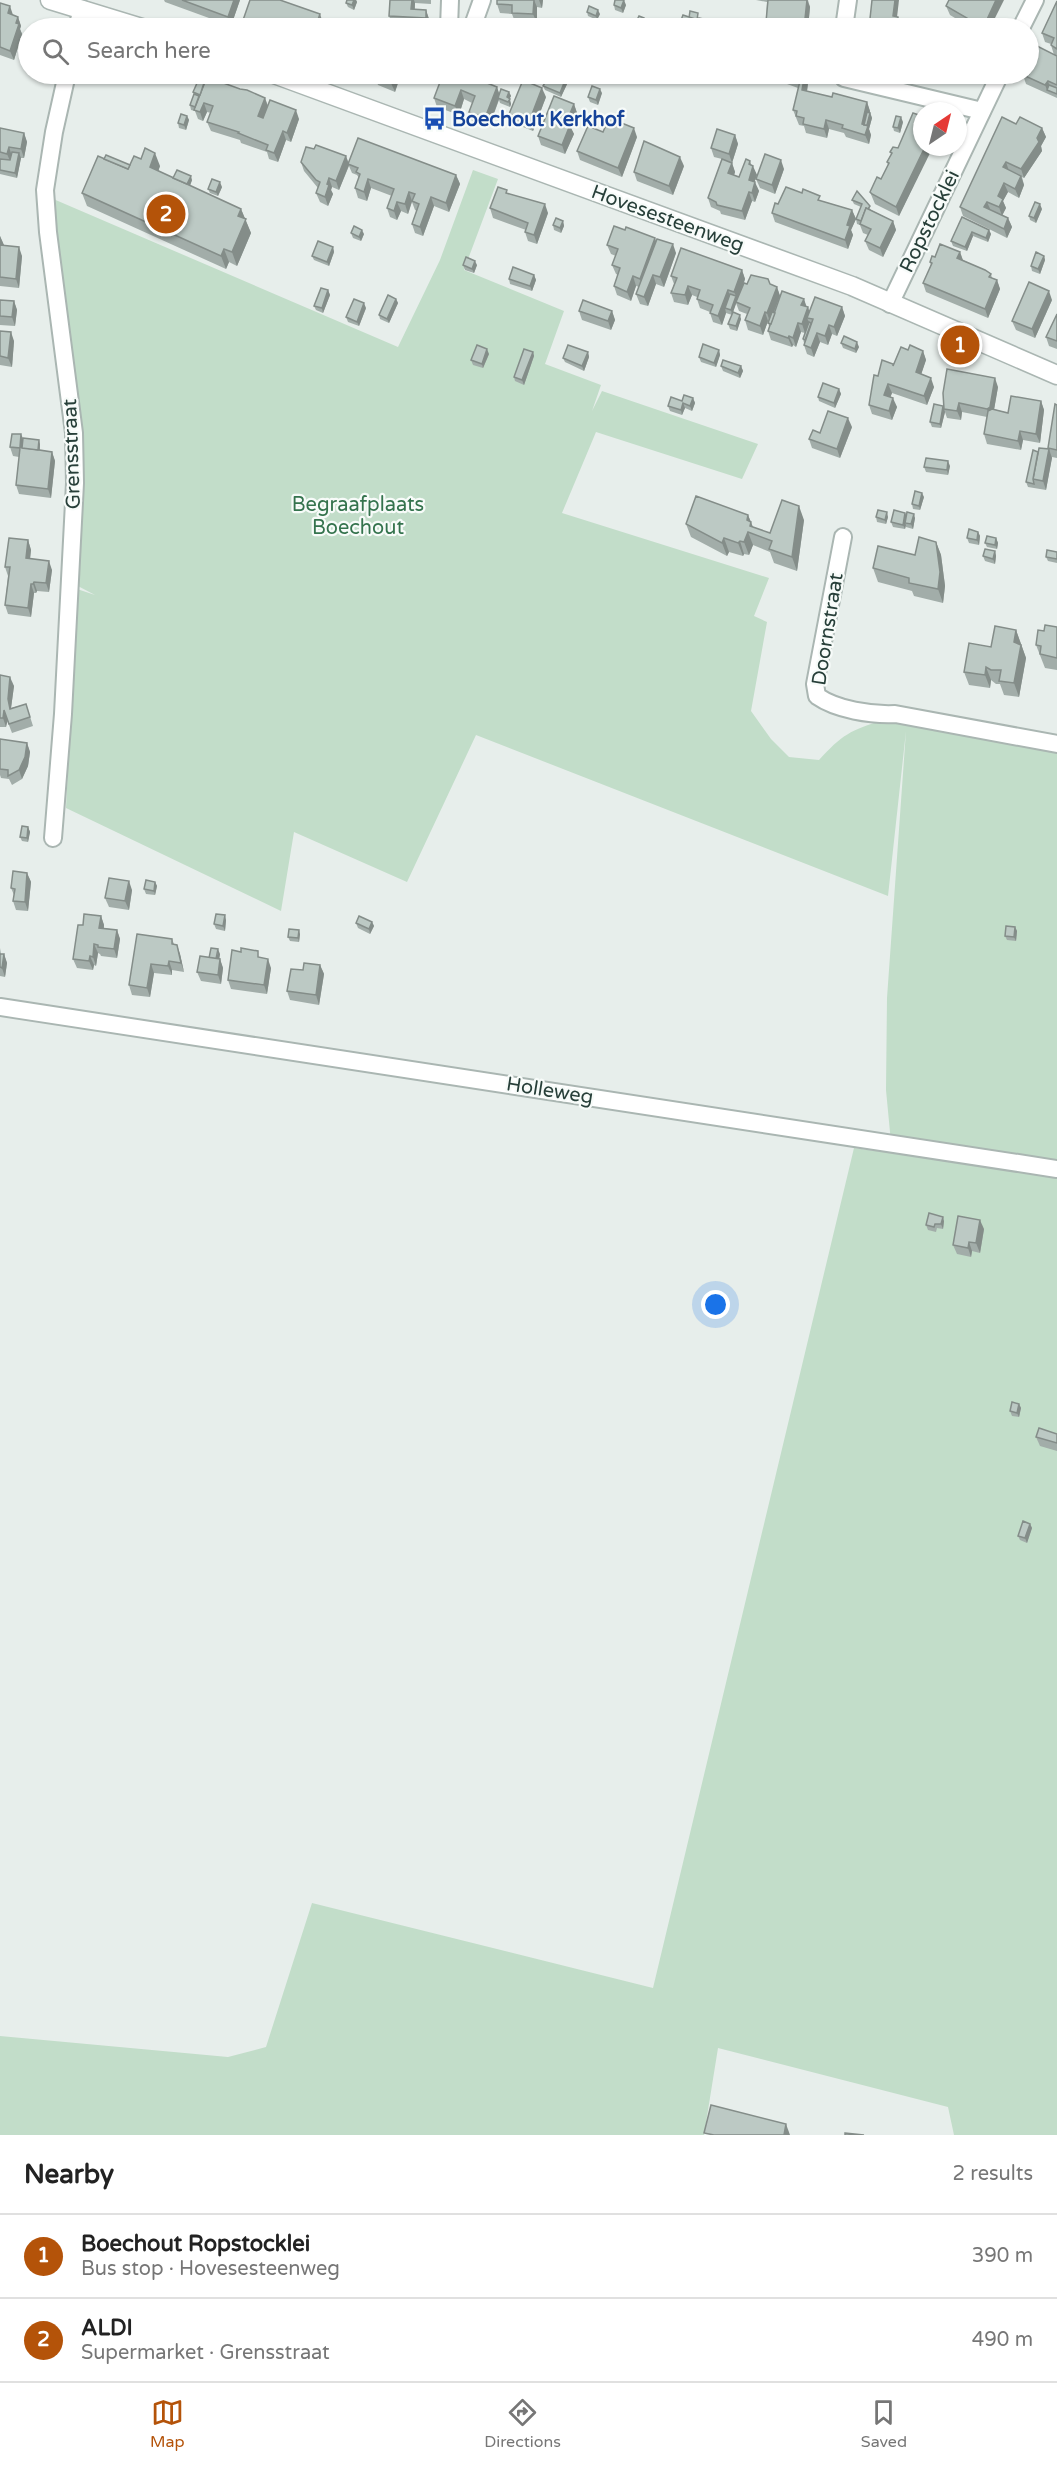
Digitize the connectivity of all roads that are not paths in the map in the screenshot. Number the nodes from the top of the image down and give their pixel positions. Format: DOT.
graph roads {
  1 [pos="50,0"];
  2 [pos="450,0"];
  3 [pos="483,0"];
  4 [pos="848,0"];
  5 [pos="1035,0"];
  6 [pos="82,9"];
  7 [pos="80,18"];
  8 [pos="110,18"];
  9 [pos="449,18"];
  10 [pos="476,18"];
  11 [pos="845,18"];
  12 [pos="1026,18"];
  13 [pos="65,84"];
  14 [pos="301,84"];
  15 [pos="869,84"];
  16 [pos="995,84"];
  17 [pos="982,111"];
  18 [pos="890,304"];
  19 [pos="1057,375"];
  20 [pos="843,537"];
  21 [pos="1057,744"];
  22 [pos="53,838"];
  23 [pos="0,1007"];
  24 [pos="1057,1169"];
  1 -- 6 [label="street"];
  2 -- 9 [label="street"];
  3 -- 10 [label="street"];
  4 -- 11 [label="street"];
  5 -- 12 [label="street"];
  6 -- 7 [label="street"];
  6 -- 8 [label="street"];
  13 -- 22 [label="street, Grensstraat"];
  14 -- 18 [label="street, Hovesesteenweg"];
  15 -- 17 [label="street"];
  16 -- 17 [label="street, Ropstocklei"];
  17 -- 18 [label="street, Ropstocklei"];
  18 -- 19 [label="street, Hovesesteenweg"];
  20 -- 21 [label="street, Doornstraat"];
  23 -- 24 [label="street, Holleweg"];
}
